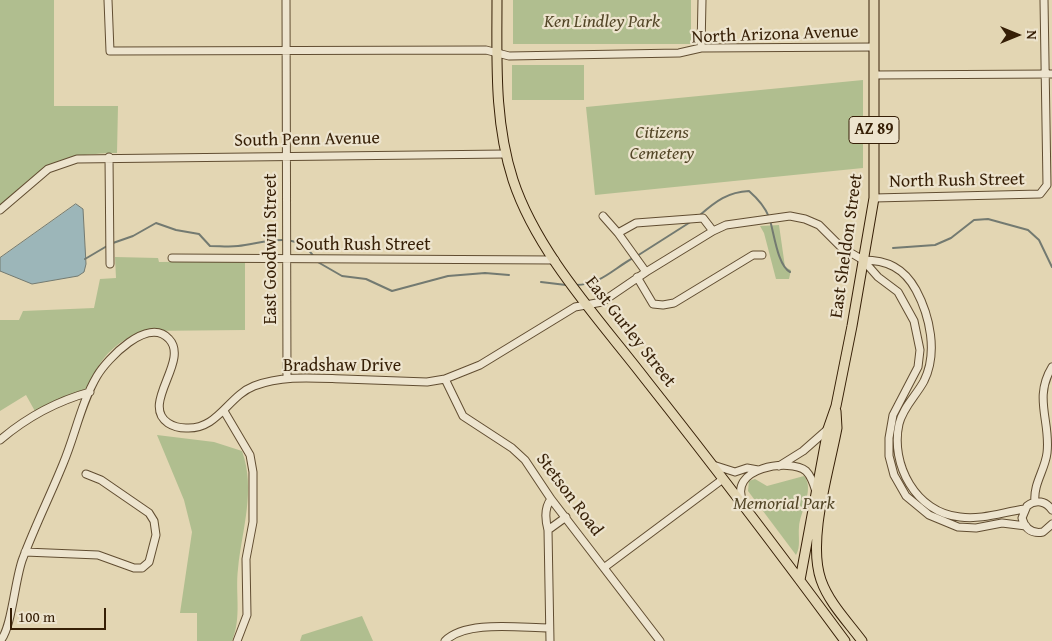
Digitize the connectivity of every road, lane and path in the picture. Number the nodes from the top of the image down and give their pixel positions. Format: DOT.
graph roads {
  1 [pos="108,0"];
  2 [pos="286,0"];
  3 [pos="497,0"];
  4 [pos="702,0"];
  5 [pos="874,0"];
  6 [pos="1044,0"];
  7 [pos="874,47"];
  8 [pos="701,48"];
  9 [pos="286,50"];
  10 [pos="497,52"];
  11 [pos="1048,74"];
  12 [pos="874,75"];
  13 [pos="505,154"];
  14 [pos="286,156"];
  15 [pos="109,157"];
  16 [pos="874,198"];
  17 [pos="0,210"];
  18 [pos="603,216"];
  19 [pos="713,231"];
  20 [pos="618,233"];
  21 [pos="762,255"];
  22 [pos="172,258"];
  23 [pos="285,260"];
  24 [pos="555,260"];
  25 [pos="863,260"];
  26 [pos="110,264"];
  27 [pos="646,272"];
  28 [pos="637,277"];
  29 [pos="587,304"];
  30 [pos="1052,367"];
  31 [pos="287,377"];
  32 [pos="445,379"];
  33 [pos="90,392"];
  34 [pos="836,406"];
  35 [pos="224,410"];
  36 [pos="828,429"];
  37 [pos="0,440"];
  38 [pos="713,465"];
  39 [pos="777,467"];
  40 [pos="758,470"];
  41 [pos="86,474"];
  42 [pos="723,479"];
  43 [pos="816,492"];
  44 [pos="551,499"];
  45 [pos="1035,502"];
  46 [pos="1024,509"];
  47 [pos="1052,510"];
  48 [pos="749,512"];
  49 [pos="566,517"];
  50 [pos="1052,524"];
  51 [pos="1026,526"];
  52 [pos="548,530"];
  53 [pos="26,552"];
  54 [pos="605,567"];
  55 [pos="800,580"];
  56 [pos="549,628"];
  57 [pos="4,640"];
  58 [pos="237,641"];
  59 [pos="445,641"];
  60 [pos="550,641"];
  61 [pos="660,641"];
  62 [pos="846,641"];
  63 [pos="862,641"];
  1 -- 9 [label="street, North Arizona Avenue"];
  2 -- 9 [label="street, East Goodwin Street"];
  3 -- 10 [label="main road, East Gurley Street"];
  4 -- 8 [label="street"];
  5 -- 7 [label="main road, East Sheldon Street / AZ 89"];
  6 -- 11 [label="street"];
  7 -- 8 [label="street, North Arizona Avenue"];
  7 -- 12 [label="main road, East Sheldon Street / AZ 89"];
  8 -- 10 [label="street, North Arizona Avenue"];
  9 -- 10 [label="street, North Arizona Avenue"];
  9 -- 14 [label="street, East Goodwin Street"];
  10 -- 13 [label="main road, East Gurley Street"];
  11 -- 12 [label="street"];
  11 -- 16 [label="street, North Rush Street"];
  12 -- 16 [label="main road, East Sheldon Street / AZ 89"];
  13 -- 14 [label="street, South Penn Avenue"];
  13 -- 24 [label="main road, East Gurley Street"];
  14 -- 15 [label="street, South Penn Avenue"];
  14 -- 23 [label="street, East Goodwin Street"];
  15 -- 17 [label="street, South Penn Avenue"];
  15 -- 26 [label="street"];
  16 -- 25 [label="main road, East Sheldon Street / AZ 89"];
  18 -- 20 [label="street"];
  19 -- 20 [label="street"];
  19 -- 25 [label="street"];
  19 -- 27 [label="street"];
  20 -- 27 [label="street"];
  21 -- 28 [label="street"];
  22 -- 23 [label="street, South Rush Street"];
  23 -- 24 [label="street, South Rush Street"];
  23 -- 31 [label="street, East Goodwin Street"];
  24 -- 29 [label="main road, East Gurley Street"];
  25 -- 34 [label="main road, East Sheldon Street / AZ 89"];
  25 -- 46 [label="street"];
  25 -- 51 [label="street"];
  27 -- 28 [label="street"];
  28 -- 29 [label="street"];
  29 -- 32 [label="street, Bradshaw Drive"];
  29 -- 38 [label="main road, East Gurley Street"];
  30 -- 45 [label="street"];
  31 -- 32 [label="street, Bradshaw Drive"];
  31 -- 35 [label="street, Bradshaw Drive"];
  32 -- 44 [label="street, Stetson Road"];
  33 -- 35 [label="street, Bradshaw Drive"];
  33 -- 37 [label="street"];
  33 -- 53 [label="street, Bradshaw Drive"];
  34 -- 36 [label="main road, East Sheldon Street / AZ 89"];
  34 -- 63 [label="main road, East Sheldon Street / AZ 89"];
  35 -- 58 [label="street"];
  36 -- 39 [label="street"];
  36 -- 43 [label="main road, East Sheldon Street / AZ 89"];
  38 -- 40 [label="street"];
  38 -- 42 [label="main road, East Gurley Street"];
  39 -- 40 [label="street"];
  39 -- 43 [label="street"];
  40 -- 48 [label="street"];
  41 -- 53 [label="street"];
  42 -- 48 [label="main road, East Gurley Street"];
  42 -- 54 [label="street"];
  43 -- 55 [label="main road, East Sheldon Street / AZ 89"];
  44 -- 49 [label="street, Stetson Road"];
  44 -- 52 [label="street"];
  45 -- 46 [label="street"];
  45 -- 47 [label="street"];
  46 -- 51 [label="street"];
  48 -- 55 [label="main road, East Gurley Street"];
  49 -- 52 [label="street"];
  49 -- 54 [label="street, Stetson Road"];
  50 -- 51 [label="street"];
  52 -- 56 [label="street"];
  53 -- 57 [label="street, Bradshaw Drive"];
  54 -- 61 [label="street, Stetson Road"];
  55 -- 62 [label="main road, East Gurley Street"];
  56 -- 59 [label="street"];
  56 -- 60 [label="street"];
}
